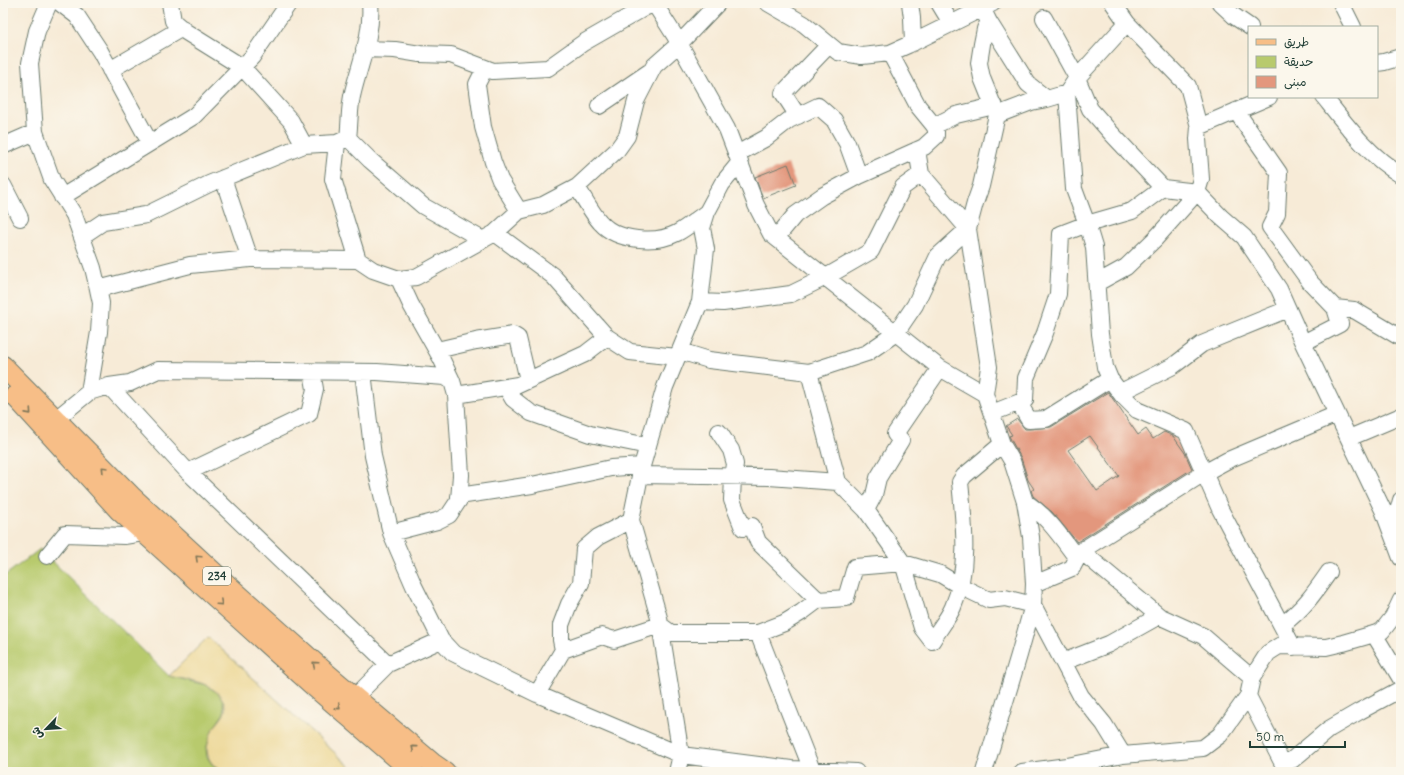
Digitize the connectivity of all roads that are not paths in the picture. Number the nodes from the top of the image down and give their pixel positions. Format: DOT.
graph roads {
  1 [pos="49,3"];
  2 [pos="60,3"];
  3 [pos="170,3"];
  4 [pos="289,3"];
  5 [pos="370,3"];
  6 [pos="655,3"];
  7 [pos="718,3"];
  8 [pos="768,3"];
  9 [pos="910,3"];
  10 [pos="939,3"];
  11 [pos="1113,3"];
  12 [pos="1220,3"];
  13 [pos="1341,3"];
  14 [pos="986,9"];
  15 [pos="1044,18"];
  16 [pos="951,23"];
  17 [pos="1127,23"];
  18 [pos="1249,26"];
  19 [pos="1352,26"];
  20 [pos="182,28"];
  21 [pos="913,42"];
  22 [pos="680,43"];
  23 [pos="829,45"];
  24 [pos="364,49"];
  25 [pos="890,53"];
  26 [pos="1401,57"];
  27 [pos="1378,63"];
  28 [pos="242,67"];
  29 [pos="485,68"];
  30 [pos="110,70"];
  31 [pos="652,70"];
  32 [pos="1077,78"];
  33 [pos="1067,93"];
  34 [pos="1267,98"];
  35 [pos="1325,98"];
  36 [pos="1047,99"];
  37 [pos="599,106"];
  38 [pos="996,110"];
  39 [pos="1236,111"];
  40 [pos="798,116"];
  41 [pos="934,126"];
  42 [pos="1199,127"];
  43 [pos="36,132"];
  44 [pos="343,141"];
  45 [pos="150,143"];
  46 [pos="304,145"];
  47 [pos="3,146"];
  48 [pos="917,150"];
  49 [pos="739,158"];
  50 [pos="921,174"];
  51 [pos="859,176"];
  52 [pos="1401,176"];
  53 [pos="223,178"];
  54 [pos="3,185"];
  55 [pos="577,187"];
  56 [pos="1163,188"];
  57 [pos="1197,192"];
  58 [pos="62,197"];
  59 [pos="519,211"];
  60 [pos="707,212"];
  61 [pos="20,218"];
  62 [pos="1087,224"];
  63 [pos="1270,227"];
  64 [pos="968,229"];
  65 [pos="82,236"];
  66 [pos="489,237"];
  67 [pos="1244,237"];
  68 [pos="776,238"];
  69 [pos="250,259"];
  70 [pos="358,260"];
  71 [pos="826,278"];
  72 [pos="399,279"];
  73 [pos="1097,283"];
  74 [pos="98,289"];
  75 [pos="700,302"];
  76 [pos="1334,308"];
  77 [pos="1288,309"];
  78 [pos="896,333"];
  79 [pos="607,337"];
  80 [pos="1401,338"];
  81 [pos="1303,343"];
  82 [pos="437,350"];
  83 [pos="679,354"];
  84 [pos="3,366"];
  85 [pos="940,368"];
  86 [pos="312,372"];
  87 [pos="363,372"];
  88 [pos="808,372"];
  89 [pos="1110,379"];
  90 [pos="528,380"];
  91 [pos="3,383"];
  92 [pos="109,386"];
  93 [pos="506,387"];
  94 [pos="454,388"];
  95 [pos="89,392"];
  96 [pos="985,394"];
  97 [pos="1122,395"];
  98 [pos="1019,403"];
  99 [pos="992,414"];
  100 [pos="1337,414"];
  101 [pos="1401,416"];
  102 [pos="56,419"];
  103 [pos="719,432"];
  104 [pos="1349,438"];
  105 [pos="1002,444"];
  106 [pos="648,446"];
  107 [pos="641,470"];
  108 [pos="188,472"];
  109 [pos="1204,473"];
  110 [pos="733,477"];
  111 [pos="838,482"];
  112 [pos="459,496"];
  113 [pos="1401,500"];
  114 [pos="1025,502"];
  115 [pos="866,510"];
  116 [pos="631,520"];
  117 [pos="144,533"];
  118 [pos="391,533"];
  119 [pos="1392,533"];
  120 [pos="1081,551"];
  121 [pos="47,556"];
  122 [pos="1401,558"];
  123 [pos="903,563"];
  124 [pos="1329,572"];
  125 [pos="1034,584"];
  126 [pos="960,586"];
  127 [pos="818,600"];
  128 [pos="1401,601"];
  129 [pos="1033,605"];
  130 [pos="1159,616"];
  131 [pos="660,625"];
  132 [pos="1282,625"];
  133 [pos="758,633"];
  134 [pos="1374,634"];
  135 [pos="440,640"];
  136 [pos="1293,647"];
  137 [pos="564,650"];
  138 [pos="1063,662"];
  139 [pos="388,664"];
  140 [pos="1252,678"];
  141 [pos="1401,679"];
  142 [pos="1401,690"];
  143 [pos="537,694"];
  144 [pos="1248,696"];
  145 [pos="355,697"];
  146 [pos="681,754"];
  147 [pos="1124,755"];
  148 [pos="812,770"];
  149 [pos="413,772"];
  150 [pos="445,772"];
  151 [pos="677,772"];
  152 [pos="848,772"];
  153 [pos="856,772"];
  154 [pos="984,772"];
  155 [pos="1022,772"];
  1 -- 43 [label="street"];
  2 -- 30 [label="street"];
  3 -- 20 [label="street"];
  4 -- 28 [label="street"];
  5 -- 24 [label="street"];
  6 -- 22 [label="street"];
  6 -- 29 [label="street"];
  7 -- 22 [label="street"];
  8 -- 23 [label="street"];
  9 -- 21 [label="street"];
  10 -- 16 [label="street"];
  11 -- 17 [label="street"];
  12 -- 18 [label="street"];
  13 -- 19 [label="street"];
  14 -- 16 [label="street"];
  14 -- 36 [label="street"];
  14 -- 38 [label="street"];
  15 -- 32 [label="street"];
  16 -- 21 [label="street"];
  17 -- 32 [label="street"];
  17 -- 42 [label="street"];
  20 -- 28 [label="street"];
  20 -- 30 [label="street"];
  21 -- 25 [label="street"];
  22 -- 31 [label="street"];
  22 -- 49 [label="street"];
  23 -- 25 [label="street"];
  23 -- 40 [label="street"];
  24 -- 29 [label="street"];
  24 -- 44 [label="street"];
  25 -- 41 [label="street"];
  26 -- 27 [label="street"];
  28 -- 45 [label="street"];
  28 -- 46 [label="street"];
  29 -- 59 [label="street"];
  30 -- 45 [label="street"];
  31 -- 37 [label="street"];
  31 -- 55 [label="street"];
  32 -- 33 [label="street"];
  32 -- 56 [label="street"];
  33 -- 36 [label="street"];
  33 -- 62 [label="street"];
  34 -- 39 [label="street"];
  35 -- 52 [label="street"];
  36 -- 38 [label="street"];
  38 -- 41 [label="street"];
  38 -- 64 [label="street"];
  39 -- 42 [label="street"];
  39 -- 63 [label="street"];
  40 -- 49 [label="street"];
  40 -- 51 [label="street"];
  41 -- 48 [label="street"];
  42 -- 57 [label="street"];
  43 -- 47 [label="street"];
  43 -- 58 [label="street"];
  44 -- 46 [label="street"];
  44 -- 66 [label="street"];
  44 -- 70 [label="street"];
  45 -- 58 [label="street"];
  46 -- 53 [label="street"];
  48 -- 50 [label="street"];
  48 -- 51 [label="street"];
  49 -- 60 [label="street"];
  49 -- 68 [label="street"];
  50 -- 64 [label="street"];
  50 -- 71 [label="street"];
  51 -- 68 [label="street"];
  53 -- 65 [label="street"];
  53 -- 69 [label="street"];
  54 -- 61 [label="street"];
  55 -- 59 [label="street"];
  55 -- 60 [label="street"];
  56 -- 57 [label="street"];
  56 -- 62 [label="street"];
  57 -- 67 [label="street"];
  57 -- 73 [label="street"];
  58 -- 65 [label="street"];
  59 -- 66 [label="street"];
  60 -- 75 [label="street"];
  62 -- 73 [label="street"];
  62 -- 98 [label="street"];
  63 -- 67 [label="street"];
  63 -- 76 [label="street"];
  64 -- 78 [label="street"];
  64 -- 96 [label="street"];
  65 -- 74 [label="street"];
  66 -- 72 [label="street"];
  66 -- 79 [label="street"];
  67 -- 77 [label="street"];
  68 -- 71 [label="street"];
  69 -- 70 [label="street"];
  69 -- 74 [label="street"];
  70 -- 72 [label="street"];
  71 -- 75 [label="street"];
  71 -- 78 [label="street"];
  72 -- 82 [label="street"];
  73 -- 89 [label="street"];
  74 -- 95 [label="street"];
  75 -- 83 [label="street"];
  76 -- 80 [label="street"];
  76 -- 81 [label="street"];
  77 -- 81 [label="street"];
  77 -- 97 [label="street"];
  78 -- 85 [label="street"];
  78 -- 88 [label="street"];
  79 -- 83 [label="street"];
  79 -- 90 [label="street"];
  81 -- 100 [label="street"];
  82 -- 90 [label="street"];
  82 -- 94 [label="street"];
  83 -- 88 [label="street"];
  83 -- 106 [label="street"];
  84 -- 102 [label="main road, 234"];
  85 -- 96 [label="street"];
  85 -- 115 [label="street"];
  86 -- 87 [label="street"];
  86 -- 92 [label="street"];
  86 -- 108 [label="street"];
  87 -- 94 [label="street"];
  87 -- 118 [label="street"];
  88 -- 111 [label="street"];
  89 -- 97 [label="street"];
  89 -- 98 [label="street"];
  90 -- 93 [label="street"];
  91 -- 117 [label="main road, 234, one-way"];
  92 -- 95 [label="street"];
  92 -- 108 [label="street"];
  93 -- 94 [label="street"];
  93 -- 106 [label="street"];
  94 -- 112 [label="street"];
  95 -- 102 [label="street"];
  96 -- 99 [label="street"];
  97 -- 109 [label="street"];
  98 -- 99 [label="street"];
  99 -- 105 [label="street"];
  100 -- 104 [label="street"];
  100 -- 109 [label="street"];
  101 -- 104 [label="street"];
  145 -- 102 [label="main road, 234, one-way"];
  103 -- 110 [label="street"];
  104 -- 119 [label="street"];
  105 -- 114 [label="street"];
  105 -- 126 [label="street"];
  106 -- 107 [label="street"];
  107 -- 110 [label="street"];
  107 -- 112 [label="street"];
  107 -- 116 [label="street"];
  108 -- 139 [label="street"];
  109 -- 120 [label="street"];
  109 -- 132 [label="street"];
  110 -- 111 [label="street"];
  110 -- 127 [label="street"];
  111 -- 115 [label="street"];
  112 -- 118 [label="street"];
  113 -- 119 [label="street"];
  114 -- 120 [label="street"];
  114 -- 125 [label="street"];
  115 -- 123 [label="street"];
  116 -- 131 [label="street"];
  116 -- 137 [label="street"];
  117 -- 121 [label="street"];
  117 -- 149 [label="main road, 234, one-way"];
  118 -- 135 [label="street"];
  119 -- 122 [label="street"];
  120 -- 125 [label="street"];
  120 -- 130 [label="street"];
  123 -- 126 [label="street"];
  123 -- 126 [label="street"];
  123 -- 127 [label="street"];
  124 -- 132 [label="street"];
  125 -- 129 [label="street"];
  126 -- 129 [label="street"];
  127 -- 133 [label="street"];
  128 -- 134 [label="street"];
  129 -- 138 [label="street"];
  129 -- 154 [label="street"];
  130 -- 138 [label="street"];
  130 -- 140 [label="street"];
  131 -- 133 [label="street"];
  131 -- 137 [label="street"];
  131 -- 146 [label="street"];
  132 -- 136 [label="street"];
  133 -- 148 [label="street"];
  134 -- 136 [label="street"];
  134 -- 141 [label="street"];
  135 -- 139 [label="street"];
  135 -- 143 [label="street"];
  136 -- 140 [label="street"];
  137 -- 143 [label="street"];
  138 -- 147 [label="street"];
  139 -- 145 [label="street"];
  140 -- 144 [label="street"];
  142 -- 144 [label="street"];
  143 -- 146 [label="street"];
  144 -- 147 [label="street"];
  150 -- 145 [label="main road, 234, one-way"];
  146 -- 148 [label="street"];
  146 -- 151 [label="street"];
  147 -- 155 [label="street"];
  148 -- 152 [label="street"];
  152 -- 153 [label="street"];
}
